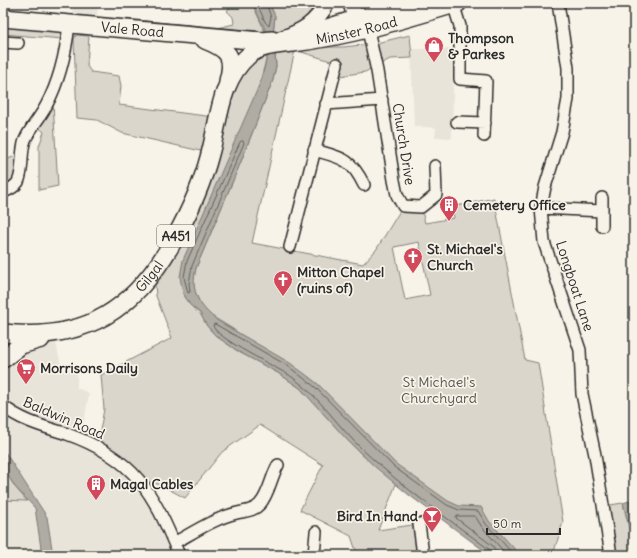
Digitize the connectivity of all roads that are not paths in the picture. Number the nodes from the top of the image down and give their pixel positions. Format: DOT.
graph roads {
  1 [pos="327,3"];
  2 [pos="407,3"];
  3 [pos="455,3"];
  4 [pos="558,3"];
  5 [pos="3,18"];
  6 [pos="362,21"];
  7 [pos="69,24"];
  8 [pos="196,36"];
  9 [pos="3,42"];
  10 [pos="272,42"];
  11 [pos="18,43"];
  12 [pos="337,64"];
  13 [pos="226,88"];
  14 [pos="382,100"];
  15 [pos="326,104"];
  16 [pos="457,122"];
  17 [pos="485,123"];
  18 [pos="484,136"];
  19 [pos="314,150"];
  20 [pos="436,166"];
  21 [pos="364,185"];
  22 [pos="3,192"];
  23 [pos="602,198"];
  24 [pos="542,208"];
  25 [pos="602,211"];
  26 [pos="602,226"];
  27 [pos="290,247"];
  28 [pos="64,332"];
  29 [pos="3,333"];
  30 [pos="3,359"];
  31 [pos="3,406"];
  32 [pos="278,466"];
  33 [pos="419,524"];
  34 [pos="316,532"];
  35 [pos="174,543"];
  36 [pos="178,555"];
  37 [pos="314,555"];
  38 [pos="423,555"];
  39 [pos="611,555"];
  1 -- 10 [label="main road"];
  2 -- 6 [label="main road, Minster Road / A451"];
  3 -- 6 [label="main road, Minster Road / A451"];
  3 -- 17 [label="street"];
  4 -- 24 [label="street, Longboat Lane"];
  5 -- 7 [label="main road, Vale Road / A451"];
  6 -- 10 [label="main road, Minster Road / A451"];
  6 -- 14 [label="street, Church Drive"];
  7 -- 8 [label="main road, Vale Road / A451"];
  7 -- 22 [label="street"];
  8 -- 10 [label="main road, Vale Road / A451"];
  8 -- 13 [label="main road"];
  9 -- 11 [label="street"];
  10 -- 13 [label="main road, Gilgal / A451"];
  12 -- 15 [label="street"];
  13 -- 28 [label="main road, Gilgal / A451"];
  14 -- 15 [label="street"];
  14 -- 20 [label="street, Church Drive"];
  15 -- 19 [label="street"];
  16 -- 17 [label="street"];
  17 -- 18 [label="street"];
  19 -- 21 [label="street"];
  19 -- 27 [label="street"];
  23 -- 25 [label="street"];
  24 -- 25 [label="street"];
  24 -- 39 [label="street, Longboat Lane"];
  25 -- 26 [label="street"];
  28 -- 29 [label="main road, Gilgal / A451"];
  28 -- 30 [label="main road"];
  31 -- 35 [label="street, Baldwin Road"];
  32 -- 35 [label="street"];
  33 -- 38 [label="street"];
  34 -- 37 [label="street"];
  35 -- 36 [label="street, Baldwin Road"];
}
